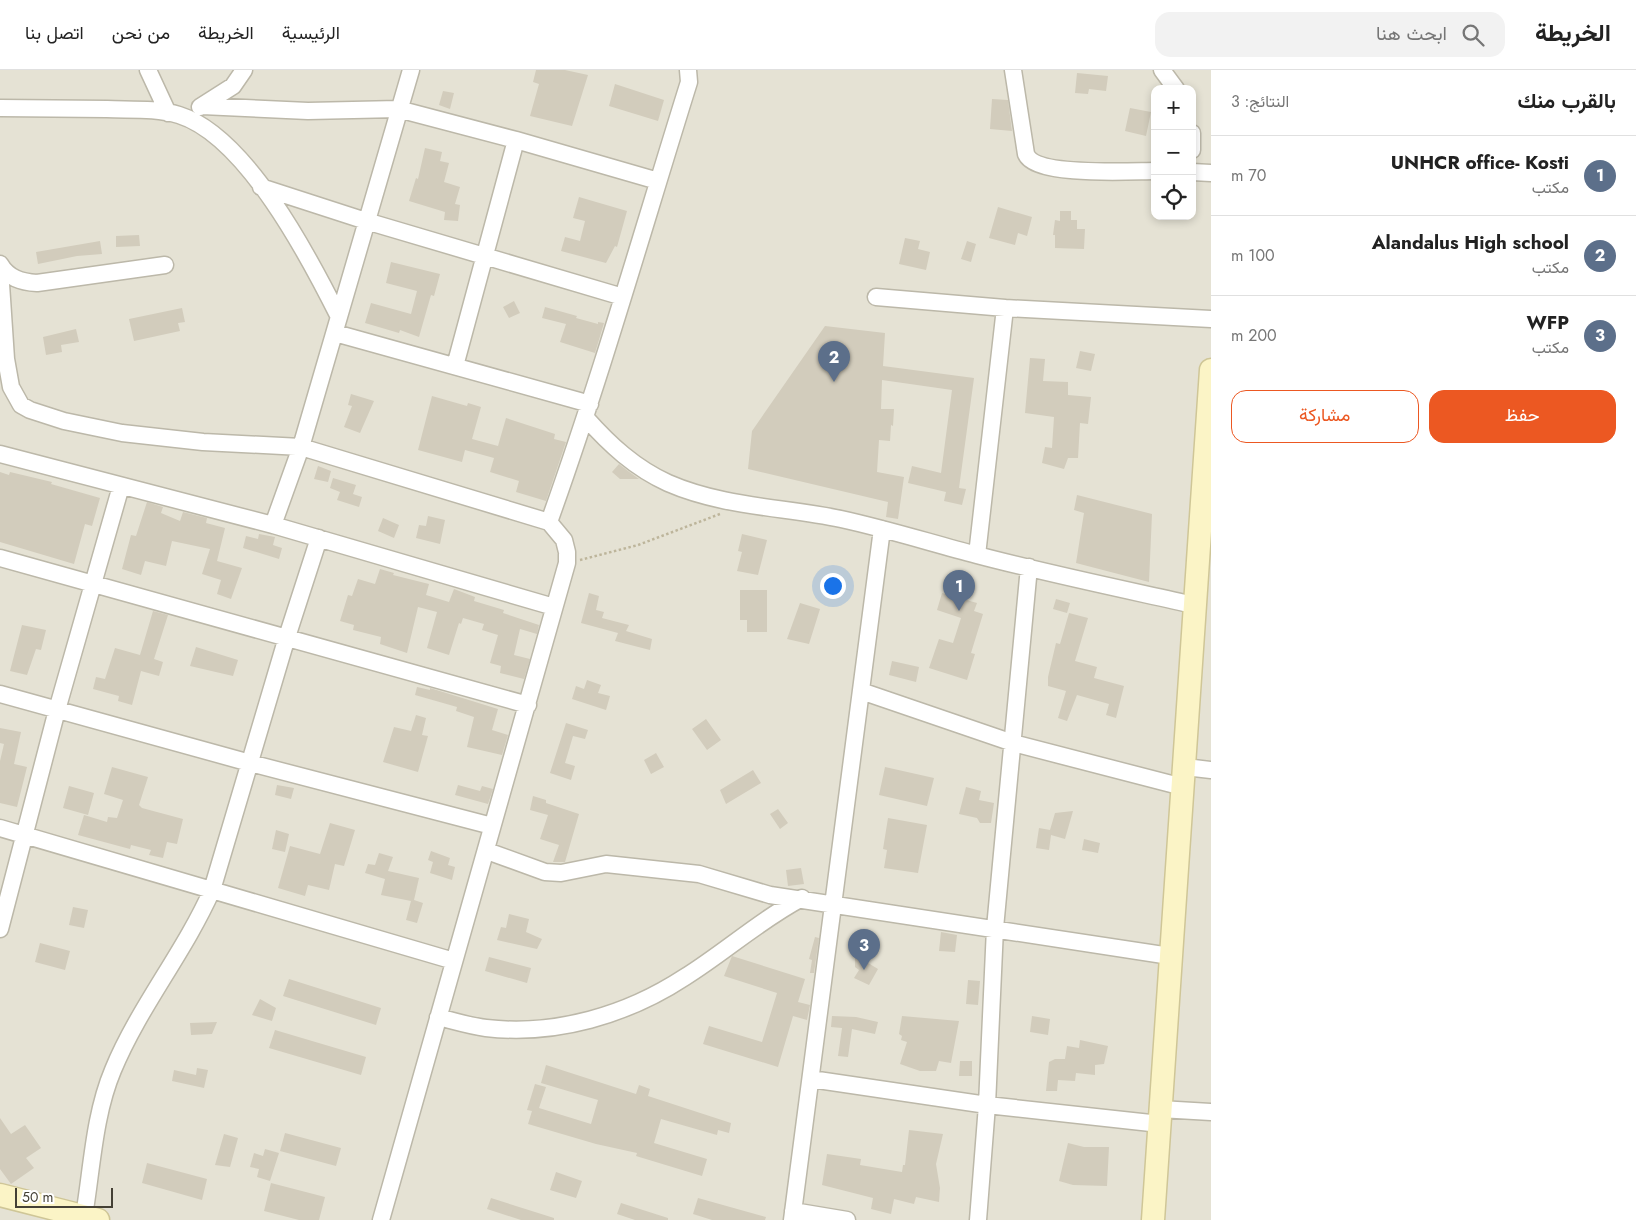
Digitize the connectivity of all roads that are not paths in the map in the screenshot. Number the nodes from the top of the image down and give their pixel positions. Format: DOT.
graph roads {
  1 [pos="148,70"];
  2 [pos="244,70"];
  3 [pos="411,70"];
  4 [pos="688,70"];
  5 [pos="1013,70"];
  6 [pos="1162,70"];
  7 [pos="1173,85"];
  8 [pos="202,106"];
  9 [pos="0,108"];
  10 [pos="398,109"];
  11 [pos="168,112"];
  12 [pos="186,118"];
  13 [pos="516,140"];
  14 [pos="1151,171"];
  15 [pos="1196,172"];
  16 [pos="1211,173"];
  17 [pos="658,182"];
  18 [pos="262,187"];
  19 [pos="366,221"];
  20 [pos="486,256"];
  21 [pos="0,264"];
  22 [pos="165,265"];
  23 [pos="0,269"];
  24 [pos="623,297"];
  25 [pos="876,297"];
  26 [pos="1005,308"];
  27 [pos="1211,319"];
  28 [pos="337,325"];
  29 [pos="455,366"];
  30 [pos="1211,370"];
  31 [pos="588,411"];
  32 [pos="301,447"];
  33 [pos="0,454"];
  34 [pos="1207,463"];
  35 [pos="121,486"];
  36 [pos="549,522"];
  37 [pos="273,525"];
  38 [pos="882,529"];
  39 [pos="319,538"];
  40 [pos="977,555"];
  41 [pos="0,558"];
  42 [pos="1029,567"];
  43 [pos="94,584"];
  44 [pos="1194,605"];
  45 [pos="554,607"];
  46 [pos="287,637"];
  47 [pos="861,692"];
  48 [pos="0,694"];
  49 [pos="528,704"];
  50 [pos="57,710"];
  51 [pos="1013,743"];
  52 [pos="250,763"];
  53 [pos="1211,770"];
  54 [pos="1184,777"];
  55 [pos="492,826"];
  56 [pos="0,828"];
  57 [pos="26,835"];
  58 [pos="487,851"];
  59 [pos="212,890"];
  60 [pos="802,898"];
  61 [pos="834,904"];
  62 [pos="995,928"];
  63 [pos="0,929"];
  64 [pos="1170,956"];
  65 [pos="454,961"];
  66 [pos="438,1017"];
  67 [pos="811,1079"];
  68 [pos="987,1105"];
  69 [pos="1211,1112"];
  70 [pos="1160,1116"];
  71 [pos="0,1195"];
  72 [pos="792,1216"];
  73 [pos="91,1218"];
  74 [pos="381,1220"];
  75 [pos="848,1220"];
  76 [pos="978,1220"];
  77 [pos="1153,1220"];
  1 -- 11 [label="street"];
  2 -- 8 [label="street"];
  3 -- 10 [label="street"];
  4 -- 17 [label="street"];
  5 -- 14 [label="street"];
  6 -- 7 [label="street"];
  8 -- 10 [label="street"];
  8 -- 12 [label="street"];
  9 -- 11 [label="street"];
  10 -- 13 [label="street"];
  10 -- 19 [label="street"];
  11 -- 12 [label="street"];
  12 -- 18 [label="street"];
  13 -- 17 [label="street"];
  13 -- 20 [label="street"];
  15 -- 16 [label="street"];
  17 -- 24 [label="street"];
  18 -- 19 [label="street"];
  18 -- 28 [label="street"];
  19 -- 20 [label="street"];
  19 -- 28 [label="street"];
  20 -- 24 [label="street"];
  20 -- 29 [label="street"];
  21 -- 22 [label="street"];
  23 -- 32 [label="street"];
  24 -- 31 [label="street"];
  25 -- 26 [label="street"];
  26 -- 27 [label="street"];
  26 -- 40 [label="street"];
  28 -- 29 [label="street"];
  28 -- 32 [label="street"];
  29 -- 31 [label="street"];
  30 -- 34 [label="main road"];
  31 -- 36 [label="street"];
  31 -- 38 [label="street"];
  32 -- 36 [label="street"];
  32 -- 37 [label="street"];
  33 -- 35 [label="street"];
  34 -- 44 [label="main road"];
  35 -- 37 [label="street"];
  35 -- 43 [label="street"];
  36 -- 45 [label="street"];
  37 -- 39 [label="street"];
  38 -- 40 [label="street"];
  38 -- 47 [label="street"];
  39 -- 45 [label="street"];
  39 -- 46 [label="street"];
  40 -- 42 [label="street"];
  41 -- 43 [label="street"];
  42 -- 44 [label="street"];
  42 -- 51 [label="street"];
  43 -- 46 [label="street"];
  43 -- 50 [label="street"];
  44 -- 54 [label="main road"];
  45 -- 49 [label="street"];
  46 -- 49 [label="street"];
  46 -- 52 [label="street"];
  47 -- 51 [label="street"];
  47 -- 61 [label="street"];
  48 -- 50 [label="street"];
  49 -- 55 [label="street"];
  50 -- 52 [label="street"];
  50 -- 57 [label="street"];
  51 -- 54 [label="street"];
  51 -- 62 [label="street"];
  52 -- 55 [label="street"];
  52 -- 59 [label="street"];
  53 -- 54 [label="street"];
  54 -- 64 [label="main road"];
  55 -- 58 [label="street"];
  56 -- 57 [label="street"];
  57 -- 59 [label="street"];
  57 -- 63 [label="street"];
  58 -- 60 [label="street"];
  58 -- 65 [label="street"];
  59 -- 65 [label="street"];
  59 -- 73 [label="street"];
  60 -- 61 [label="street"];
  60 -- 66 [label="street"];
  61 -- 62 [label="street"];
  61 -- 67 [label="street"];
  62 -- 64 [label="street"];
  62 -- 68 [label="street"];
  64 -- 70 [label="main road"];
  65 -- 66 [label="street"];
  66 -- 74 [label="street"];
  67 -- 68 [label="street"];
  67 -- 72 [label="street"];
  68 -- 70 [label="street"];
  68 -- 76 [label="street"];
  69 -- 70 [label="street"];
  70 -- 77 [label="main road"];
  71 -- 73 [label="main road"];
  72 -- 75 [label="street"];
}
